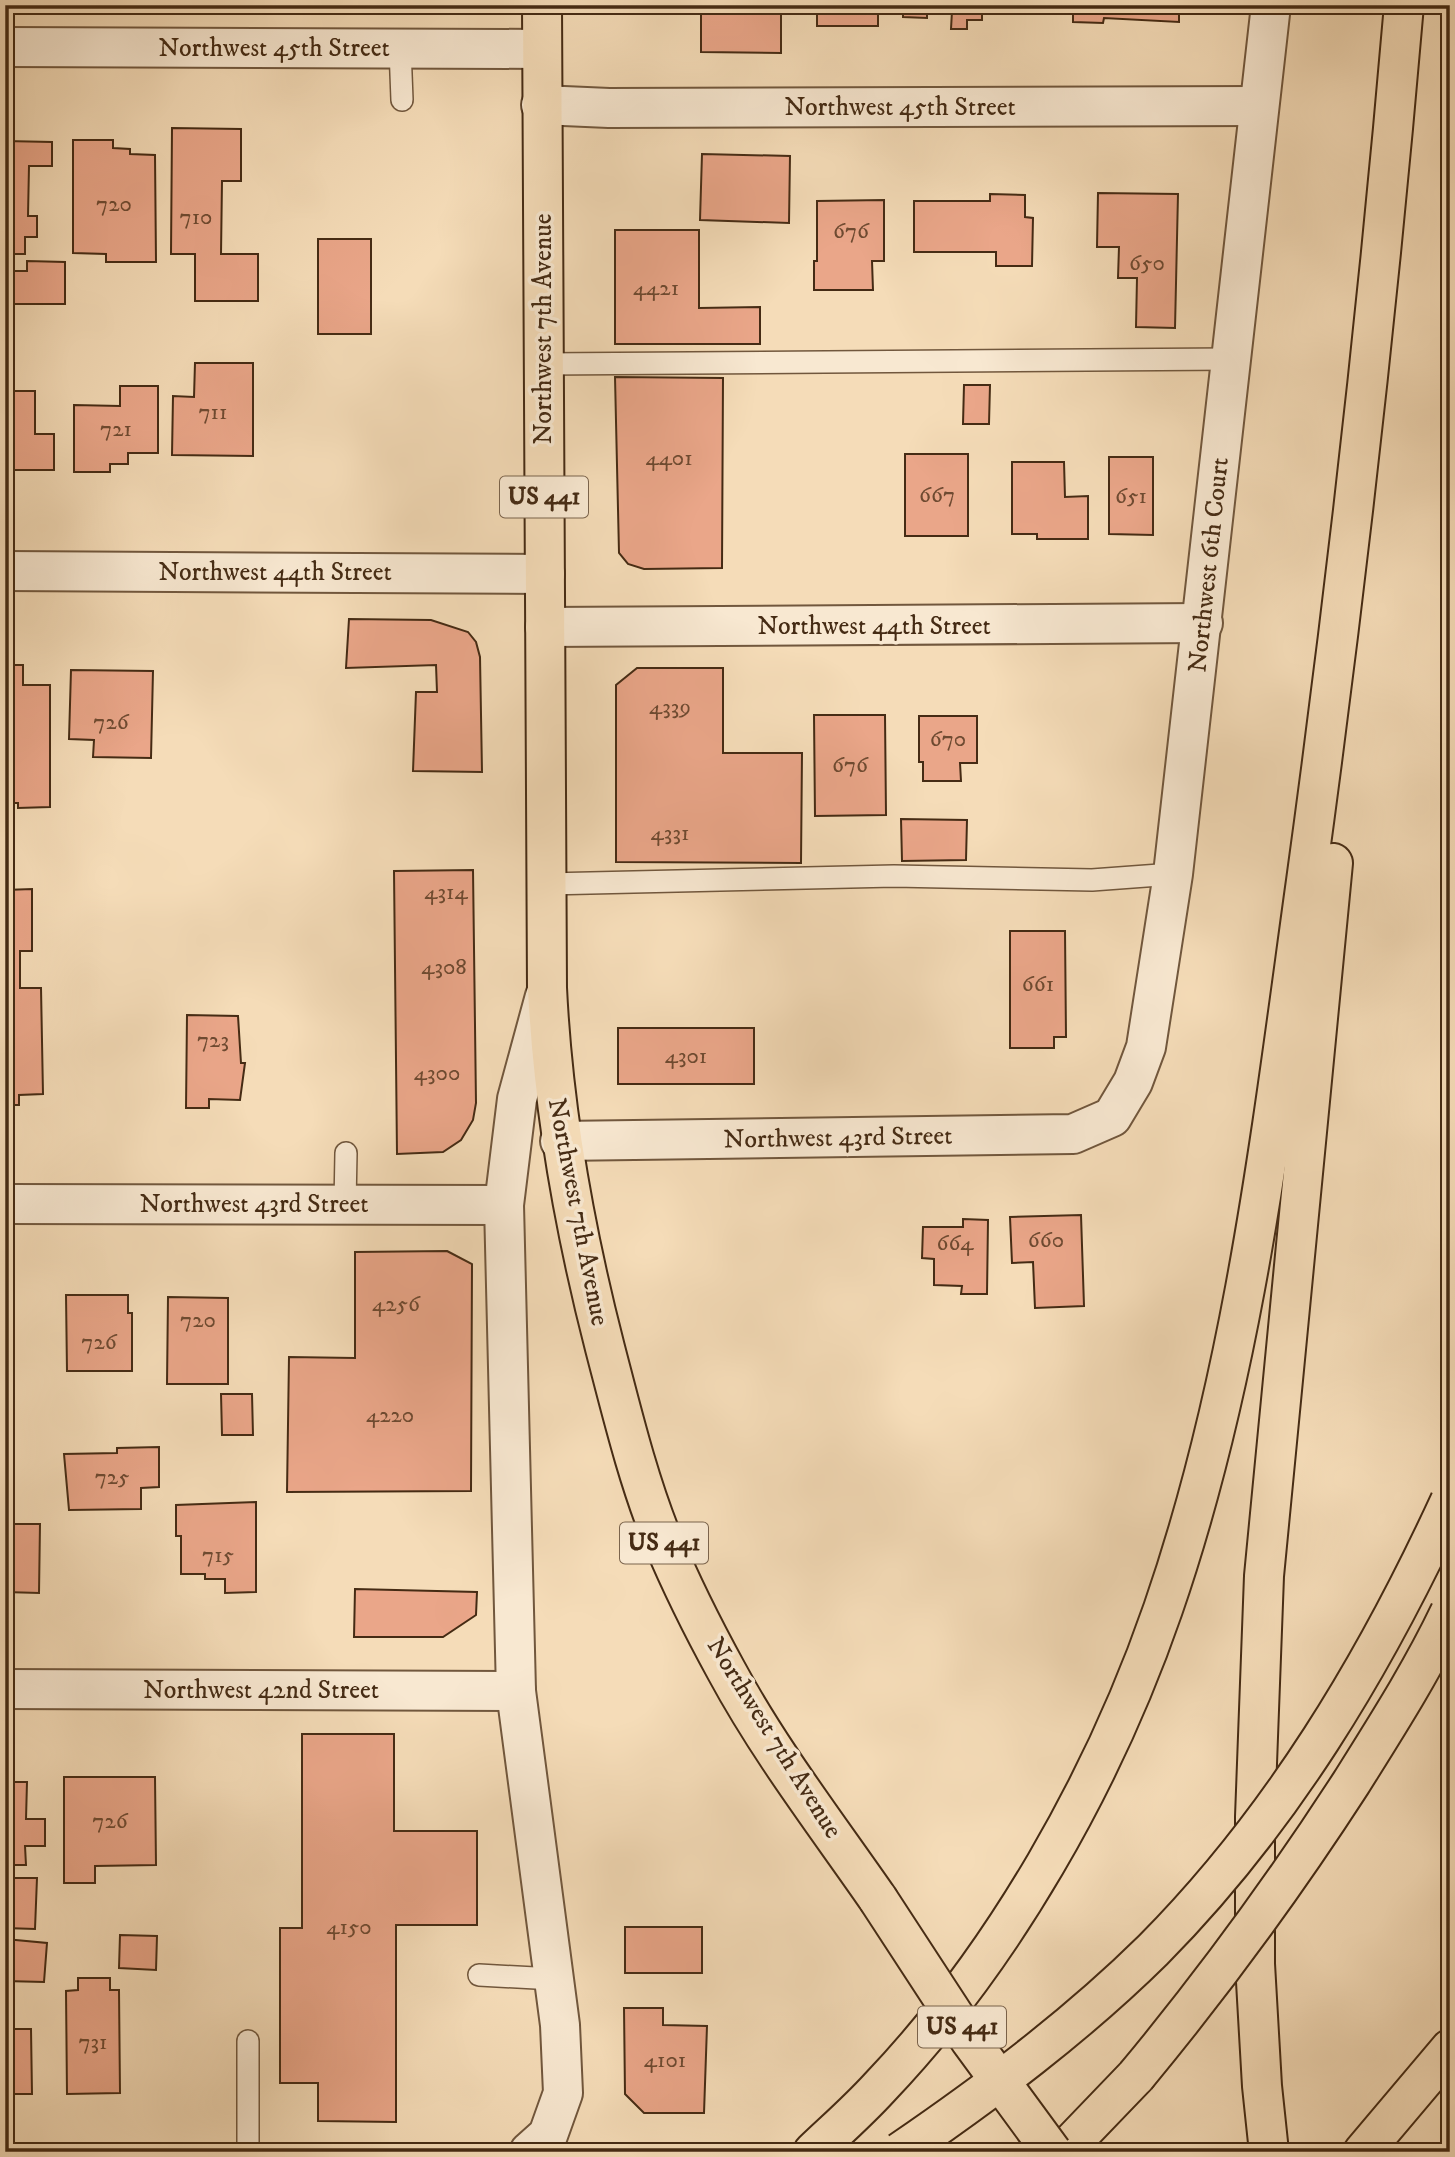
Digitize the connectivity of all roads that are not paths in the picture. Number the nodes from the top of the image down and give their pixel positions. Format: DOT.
graph roads {
  1 [pos="542,5"];
  2 [pos="1271,5"];
  3 [pos="1404,5"];
  4 [pos="5,47"];
  5 [pos="400,48"];
  6 [pos="542,49"];
  7 [pos="402,100"];
  8 [pos="541,105"];
  9 [pos="1258,106"];
  10 [pos="1231,359"];
  11 [pos="543,364"];
  12 [pos="5,571"];
  13 [pos="545,574"];
  14 [pos="1203,623"];
  15 [pos="545,627"];
  16 [pos="1329,725"];
  17 [pos="1173,874"];
  18 [pos="547,884"];
  19 [pos="547,988"];
  20 [pos="1112,1117"];
  21 [pos="560,1141"];
  22 [pos="346,1153"];
  23 [pos="5,1204"];
  24 [pos="345,1204"];
  25 [pos="504,1205"];
  26 [pos="1450,1502"];
  27 [pos="1450,1612"];
  28 [pos="5,1689"];
  29 [pos="516,1691"];
  30 [pos="479,1975"];
  31 [pos="554,1979"];
  32 [pos="248,2041"];
  33 [pos="1450,2049"];
  34 [pos="539,2143"];
  35 [pos="248,2152"];
  36 [pos="813,2152"];
  37 [pos="901,2152"];
  38 [pos="1052,2152"];
  39 [pos="1063,2152"];
  40 [pos="1269,2152"];
  41 [pos="1363,2152"];
  1 -- 6 [label="main road, Northwest 7th Avenue / US 441"];
  2 -- 9 [label="street, Northwest 6th Court"];
  3 -- 16 [label="main road"];
  4 -- 5 [label="street, Northwest 45th Street"];
  5 -- 6 [label="street, Northwest 45th Street"];
  5 -- 7 [label="lane"];
  6 -- 8 [label="main road, Northwest 7th Avenue / US 441"];
  8 -- 9 [label="street, Northwest 45th Street"];
  8 -- 11 [label="main road, Northwest 7th Avenue / US 441"];
  9 -- 10 [label="street, Northwest 6th Court"];
  10 -- 11 [label="lane"];
  10 -- 14 [label="street, Northwest 6th Court"];
  11 -- 13 [label="main road, Northwest 7th Avenue / US 441"];
  12 -- 13 [label="street, Northwest 44th Street"];
  13 -- 15 [label="main road, Northwest 7th Avenue / US 441"];
  14 -- 15 [label="street, Northwest 44th Street"];
  14 -- 17 [label="street, Northwest 6th Court"];
  15 -- 18 [label="main road, Northwest 7th Avenue / US 441"];
  16 -- 36 [label="main road"];
  16 -- 40 [label="main road"];
  17 -- 18 [label="lane"];
  17 -- 20 [label="street, Northwest 6th Court"];
  18 -- 19 [label="main road, Northwest 7th Avenue / US 441"];
  19 -- 21 [label="main road, Northwest 7th Avenue / US 441"];
  19 -- 25 [label="street, Northwest 7th Avenue"];
  20 -- 21 [label="street, Northwest 43rd Street"];
  21 -- 38 [label="main road, Northwest 7th Avenue / US 441, bridge"];
  22 -- 24 [label="lane"];
  23 -- 24 [label="street, Northwest 43rd Street"];
  24 -- 25 [label="street, Northwest 43rd Street"];
  25 -- 29 [label="street, Northwest 7th Avenue"];
  26 -- 37 [label="main road, bridge"];
  27 -- 39 [label="main road, bridge"];
  28 -- 29 [label="street, Northwest 42nd Street"];
  29 -- 31 [label="street, Northwest 7th Avenue"];
  30 -- 31 [label="lane"];
  31 -- 34 [label="street, Northwest 7th Avenue"];
  32 -- 35 [label="lane"];
  33 -- 41 [label="main road"];
}
